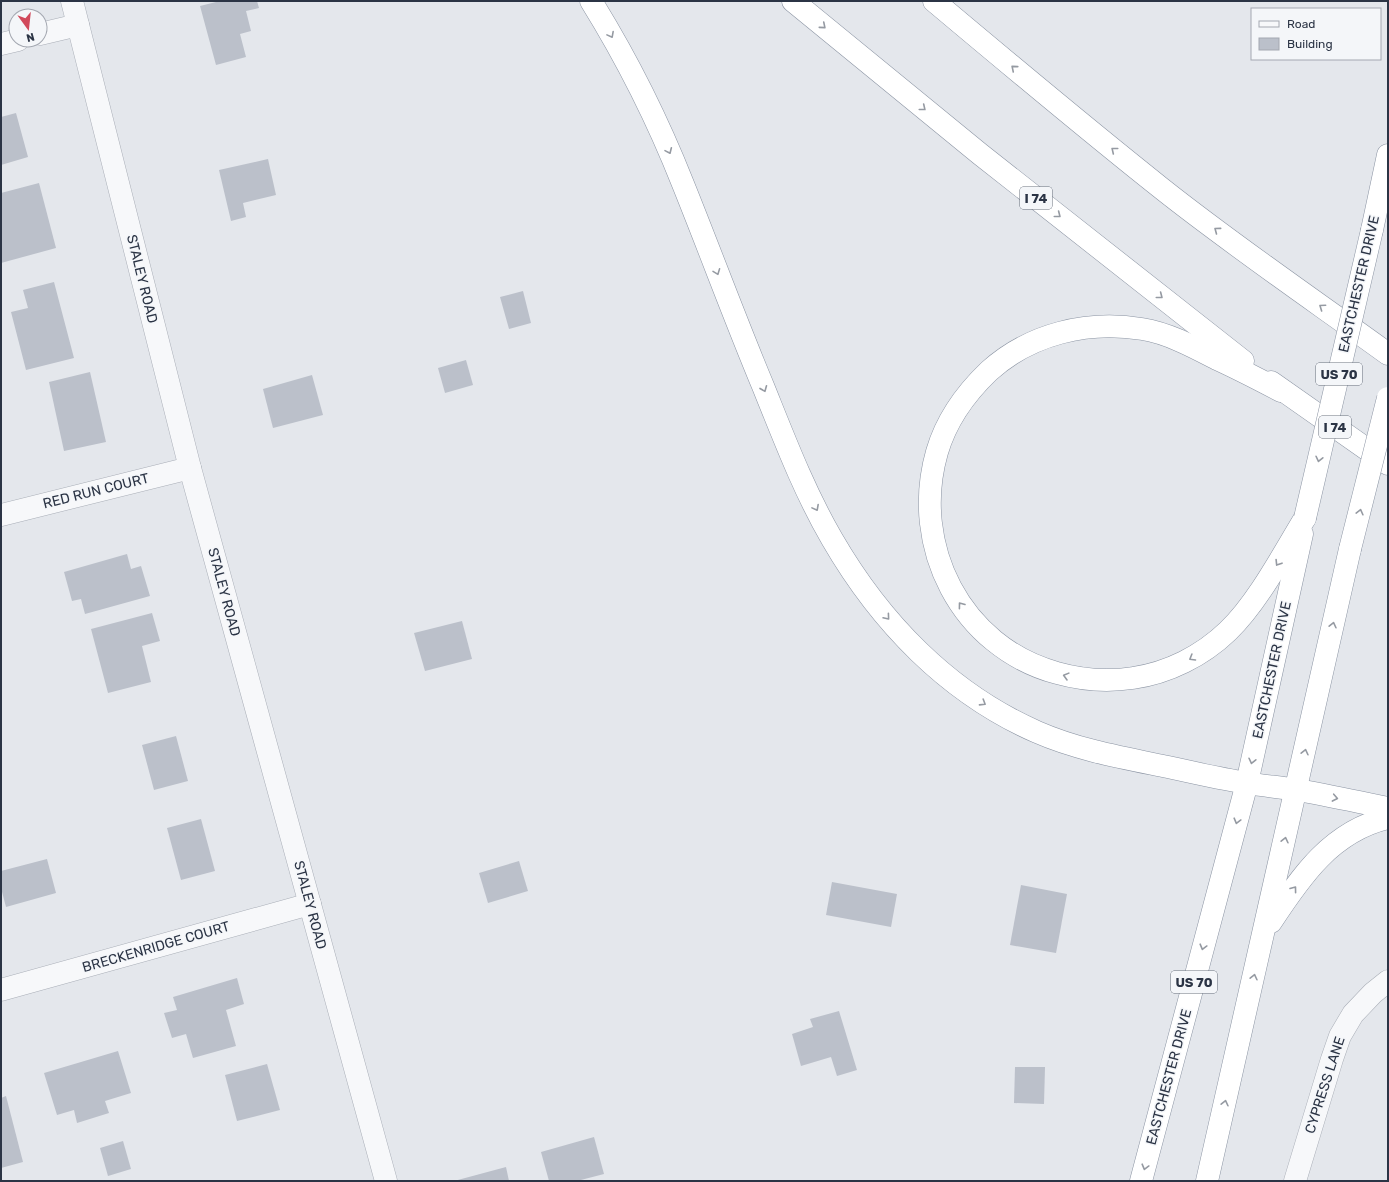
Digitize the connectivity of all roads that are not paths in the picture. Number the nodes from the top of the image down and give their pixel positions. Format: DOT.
graph roads {
  1 [pos="72,1"];
  2 [pos="591,1"];
  3 [pos="793,1"];
  4 [pos="934,1"];
  5 [pos="78,25"];
  6 [pos="48,32"];
  7 [pos="1388,155"];
  8 [pos="1388,354"];
  9 [pos="1282,391"];
  10 [pos="1388,398"];
  11 [pos="1388,464"];
  12 [pos="190,468"];
  13 [pos="1,515"];
  14 [pos="1305,518"];
  15 [pos="1247,783"];
  16 [pos="1296,790"];
  17 [pos="1388,808"];
  18 [pos="1388,818"];
  19 [pos="310,904"];
  20 [pos="1264,933"];
  21 [pos="1388,981"];
  22 [pos="1,990"];
  23 [pos="386,1181"];
  24 [pos="1141,1181"];
  25 [pos="1207,1181"];
  26 [pos="1295,1181"];
  1 -- 5 [label="street, STALEY ROAD"];
  2 -- 15 [label="highway, one-way"];
  3 -- 9 [label="highway, I 74, one-way"];
  8 -- 4 [label="highway, one-way"];
  5 -- 6 [label="street"];
  5 -- 12 [label="street, STALEY ROAD"];
  7 -- 14 [label="highway, EASTCHESTER DRIVE / US 70, one-way, bridge"];
  9 -- 11 [label="highway, I 74"];
  14 -- 9 [label="highway, one-way"];
  16 -- 10 [label="highway, one-way, bridge"];
  12 -- 13 [label="street, RED RUN COURT"];
  12 -- 19 [label="street, STALEY ROAD"];
  14 -- 15 [label="highway, EASTCHESTER DRIVE / US 70, one-way"];
  15 -- 16 [label="highway"];
  15 -- 24 [label="highway, EASTCHESTER DRIVE / US 70, one-way"];
  16 -- 17 [label="highway, one-way"];
  20 -- 16 [label="highway, one-way"];
  20 -- 18 [label="highway, one-way"];
  19 -- 22 [label="street, BRECKENRIDGE COURT"];
  19 -- 23 [label="street, STALEY ROAD"];
  25 -- 20 [label="highway, one-way"];
  21 -- 26 [label="street, CYPRESS LANE"];
}
